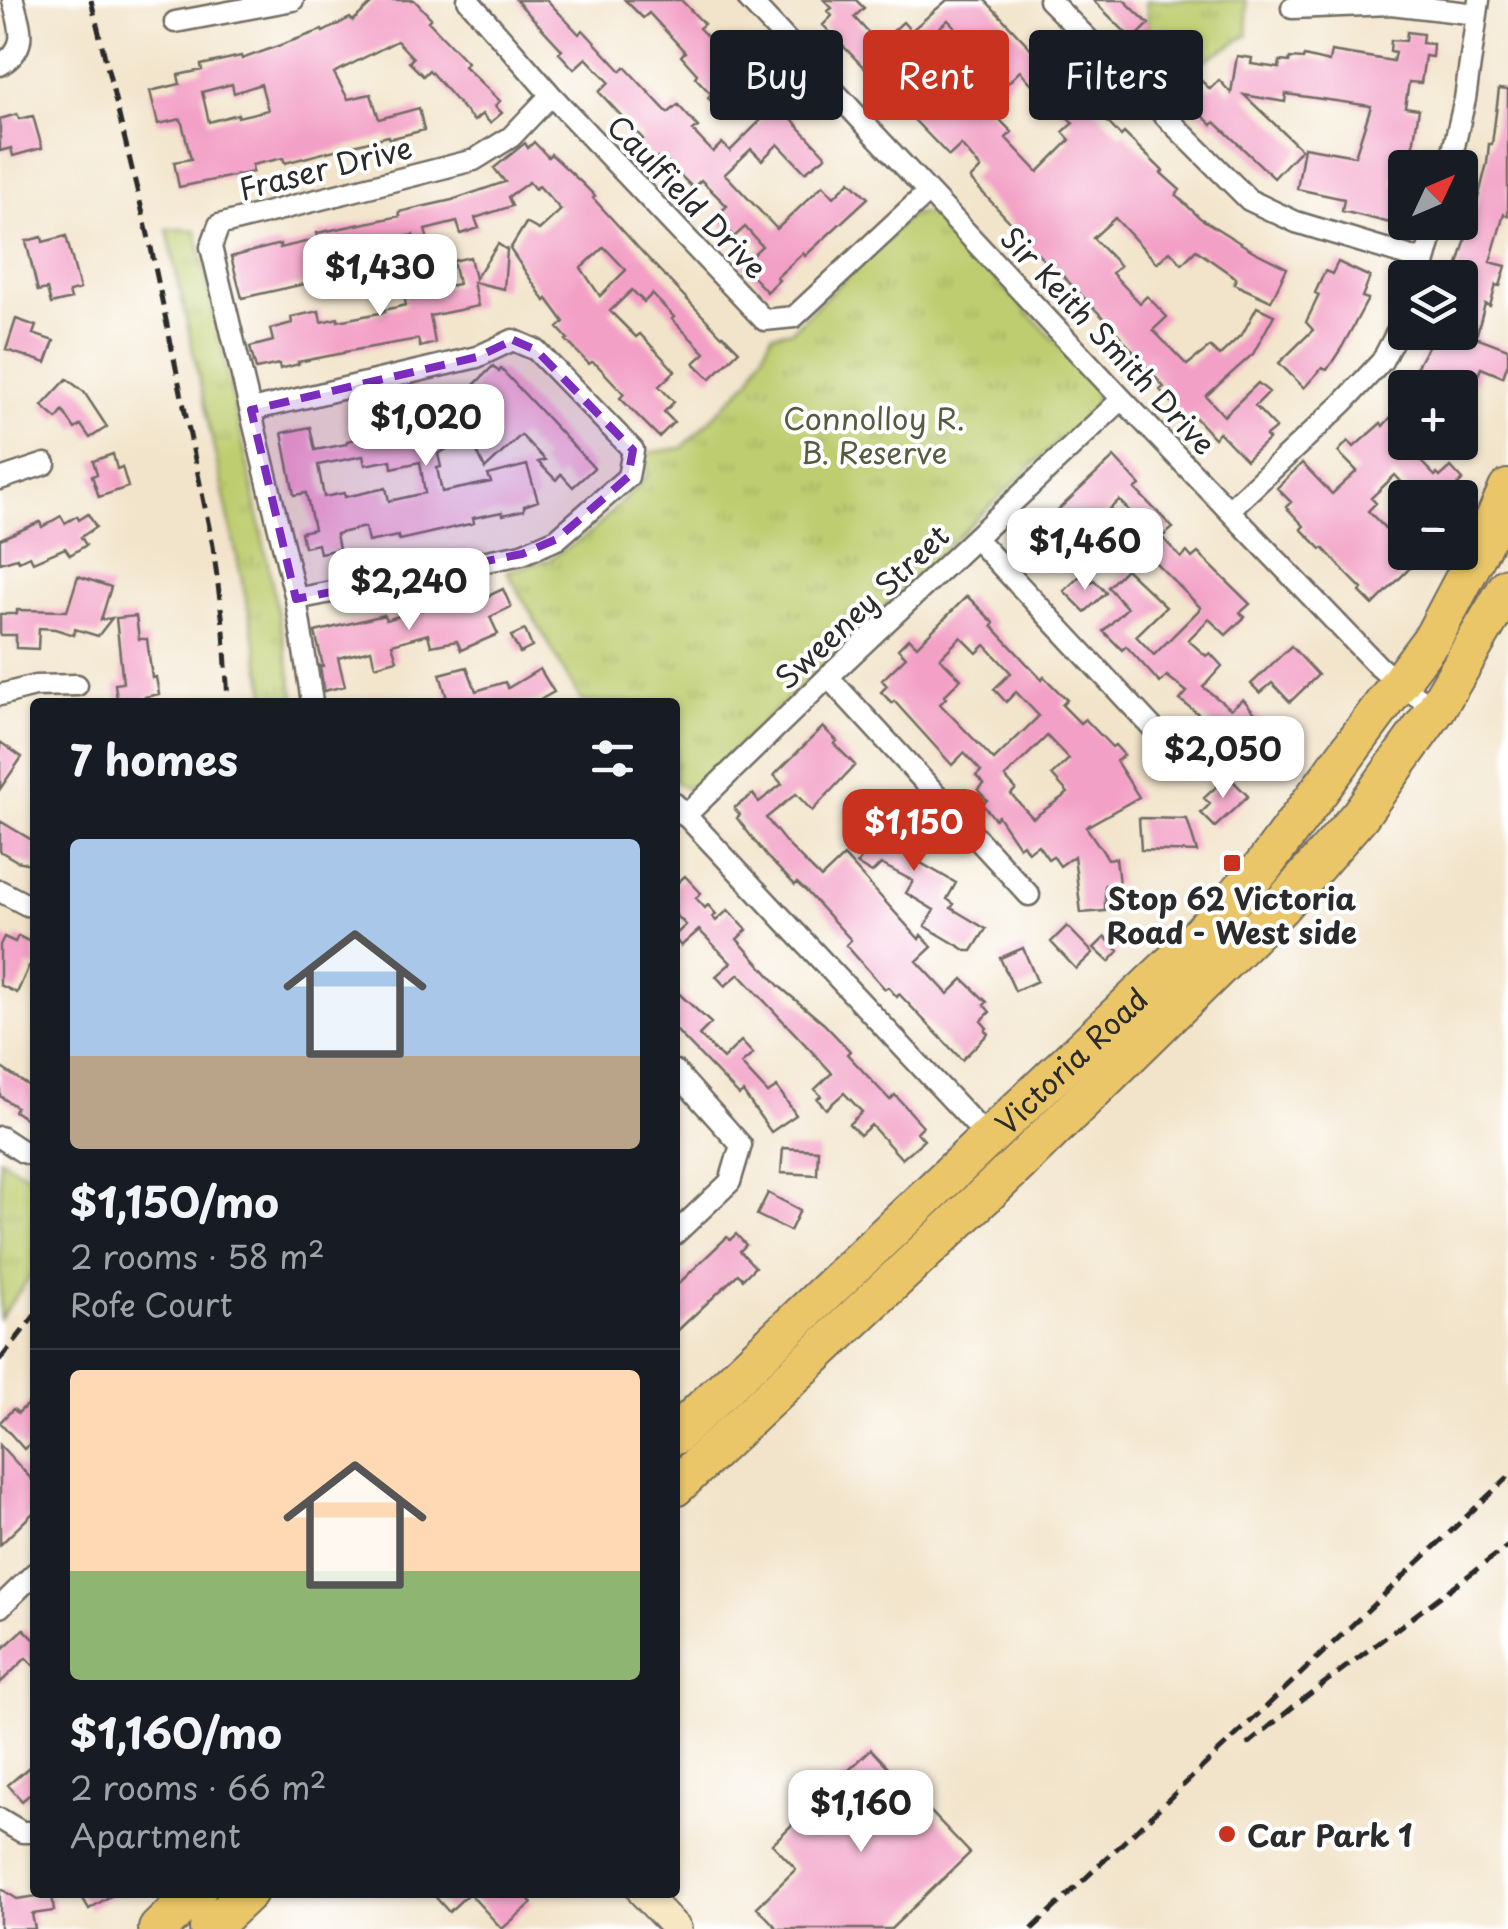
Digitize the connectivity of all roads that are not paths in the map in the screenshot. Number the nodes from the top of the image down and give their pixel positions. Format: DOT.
graph roads {
  1 [pos="12,0"];
  2 [pos="293,0"];
  3 [pos="468,0"];
  4 [pos="749,0"];
  5 [pos="1049,0"];
  6 [pos="220,6"];
  7 [pos="1478,7"];
  8 [pos="1292,8"];
  9 [pos="175,22"];
  10 [pos="0,65"];
  11 [pos="551,95"];
  12 [pos="1454,150"];
  13 [pos="928,192"];
  14 [pos="1398,260"];
  15 [pos="1388,349"];
  16 [pos="1122,399"];
  17 [pos="252,410"];
  18 [pos="46,464"];
  19 [pos="0,478"];
  20 [pos="1508,489"];
  21 [pos="1229,510"];
  22 [pos="976,539"];
  23 [pos="1508,587"];
  24 [pos="296,599"];
  25 [pos="828,677"];
  26 [pos="1398,684"];
  27 [pos="77,685"];
  28 [pos="0,695"];
  29 [pos="311,698"];
  30 [pos="1436,709"];
  31 [pos="1181,758"];
  32 [pos="680,810"];
  33 [pos="1322,860"];
  34 [pos="1262,868"];
  35 [pos="0,891"];
  36 [pos="1030,894"];
  37 [pos="30,906"];
  38 [pos="680,1077"];
  39 [pos="0,1137"];
  40 [pos="988,1138"];
  41 [pos="30,1154"];
  42 [pos="680,1229"];
  43 [pos="680,1430"];
  44 [pos="680,1483"];
  45 [pos="30,1578"];
  46 [pos="0,1607"];
  47 [pos="0,1819"];
  48 [pos="30,1832"];
  49 [pos="190,1898"];
  50 [pos="242,1898"];
  51 [pos="648,1898"];
  52 [pos="158,1929"];
  53 [pos="210,1929"];
  54 [pos="676,1929"];
  1 -- 10 [label="street"];
  2 -- 6 [label="street"];
  3 -- 11 [label="street, Caulfield Drive"];
  4 -- 13 [label="street, Sir Keith Smith Drive"];
  5 -- 14 [label="street"];
  6 -- 9 [label="street"];
  7 -- 8 [label="street"];
  7 -- 12 [label="street"];
  11 -- 13 [label="street, Caulfield Drive"];
  11 -- 17 [label="street, Fraser Drive"];
  13 -- 16 [label="street, Sir Keith Smith Drive"];
  15 -- 21 [label="street"];
  16 -- 21 [label="street, Sir Keith Smith Drive"];
  16 -- 22 [label="street, Sweeney Street"];
  17 -- 24 [label="street, Fraser Drive"];
  17 -- 24 [label="street"];
  18 -- 19 [label="street"];
  20 -- 26 [label="highway, Victoria Road"];
  21 -- 26 [label="street, Sir Keith Smith Drive"];
  22 -- 25 [label="street, Sweeney Street"];
  22 -- 31 [label="street"];
  23 -- 30 [label="highway, Victoria Road"];
  24 -- 29 [label="street, Fraser Drive"];
  25 -- 32 [label="street, Sweeney Street"];
  25 -- 36 [label="street"];
  26 -- 30 [label="street, Sir Keith Smith Drive"];
  26 -- 34 [label="highway, Victoria Road"];
  27 -- 28 [label="street"];
  30 -- 33 [label="highway, Victoria Road"];
  32 -- 40 [label="street"];
  33 -- 34 [label="highway"];
  33 -- 44 [label="highway, Victoria Road"];
  34 -- 40 [label="highway, Victoria Road"];
  35 -- 37 [label="street"];
  38 -- 42 [label="street"];
  39 -- 41 [label="street"];
  40 -- 43 [label="highway, Victoria Road"];
  45 -- 46 [label="street"];
  47 -- 48 [label="street"];
  49 -- 52 [label="highway"];
  50 -- 53 [label="highway"];
  51 -- 54 [label="street"];
}
